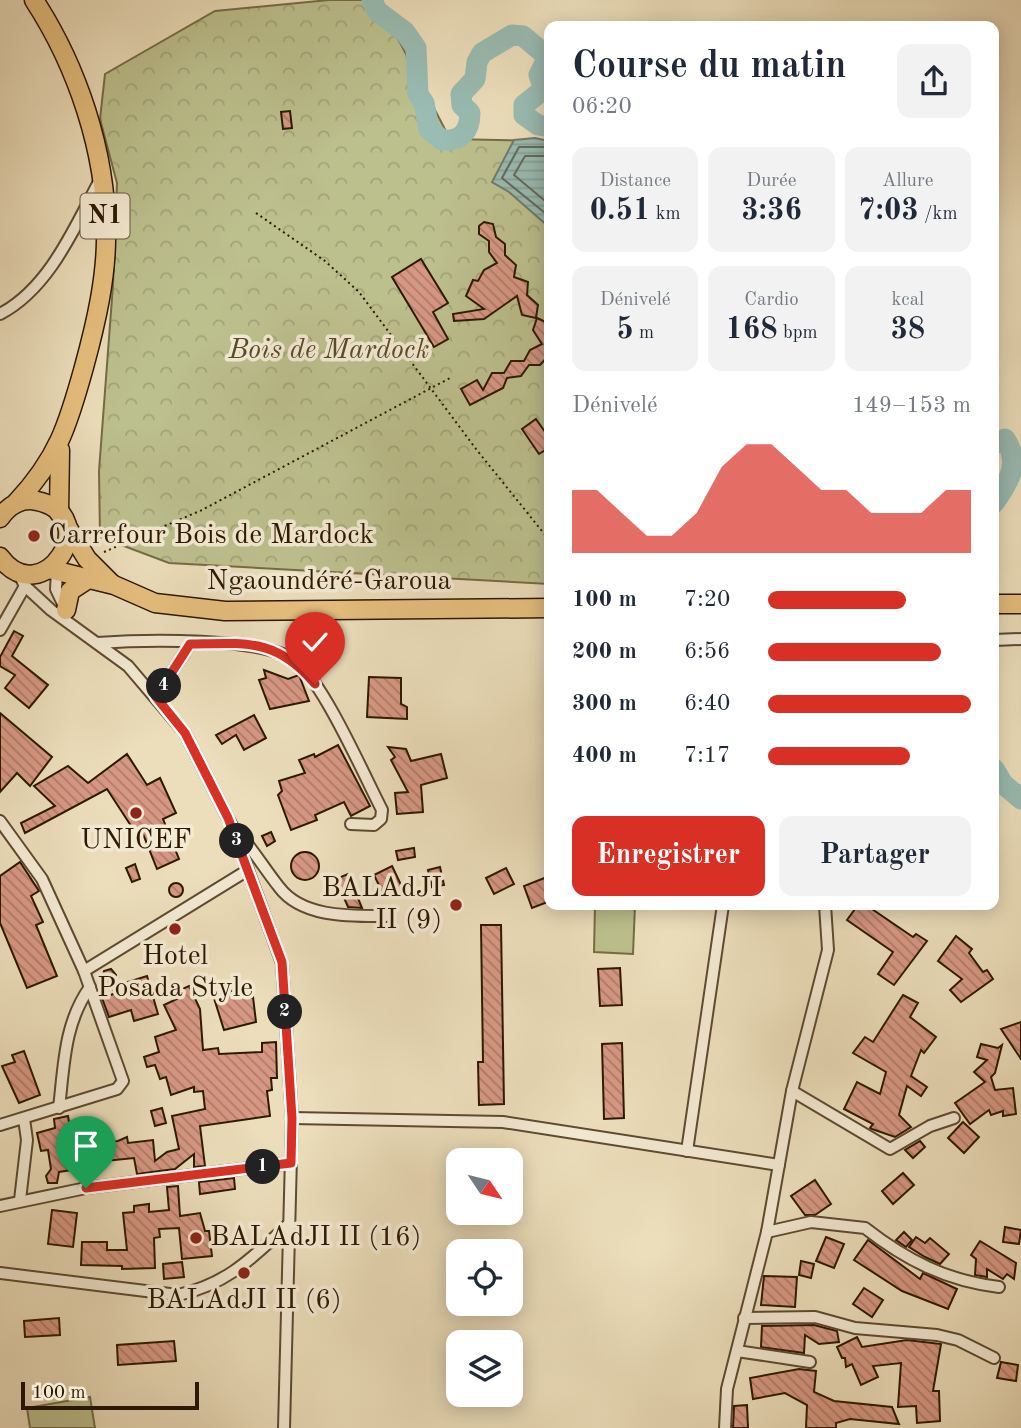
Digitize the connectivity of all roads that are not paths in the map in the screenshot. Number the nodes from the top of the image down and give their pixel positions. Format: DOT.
graph roads {
  1 [pos="34,0"];
  2 [pos="101,178"];
  3 [pos="0,314"];
  4 [pos="62,440"];
  5 [pos="16,503"];
  6 [pos="0,517"];
  7 [pos="63,520"];
  8 [pos="0,557"];
  9 [pos="53,570"];
  10 [pos="90,578"];
  11 [pos="22,579"];
  12 [pos="114,585"];
  13 [pos="999,604"];
  14 [pos="1021,604"];
  15 [pos="544,608"];
  16 [pos="70,618"];
  17 [pos="0,630"];
  18 [pos="1021,639"];
  19 [pos="999,640"];
  20 [pos="97,643"];
  21 [pos="190,644"];
  22 [pos="156,697"];
  23 [pos="0,821"];
  24 [pos="231,824"];
  25 [pos="351,824"];
  26 [pos="248,870"];
  27 [pos="722,910"];
  28 [pos="825,910"];
  29 [pos="386,916"];
  30 [pos="84,971"];
  31 [pos="90,987"];
  32 [pos="792,1091"];
  33 [pos="59,1108"];
  34 [pos="292,1118"];
  35 [pos="954,1118"];
  36 [pos="24,1119"];
  37 [pos="0,1125"];
  38 [pos="687,1151"];
  39 [pos="291,1163"];
  40 [pos="779,1165"];
  41 [pos="20,1200"];
  42 [pos="0,1206"];
  43 [pos="289,1224"];
  44 [pos="767,1232"];
  45 [pos="0,1273"];
  46 [pos="999,1287"];
  47 [pos="744,1318"];
  48 [pos="737,1351"];
  49 [pos="994,1357"];
  50 [pos="810,1362"];
  51 [pos="284,1428"];
  52 [pos="725,1428"];
  1 -- 2 [label="highway, N1"];
  2 -- 3 [label="street"];
  2 -- 4 [label="highway, N1"];
  4 -- 5 [label="highway, N1"];
  4 -- 7 [label="highway, N1"];
  5 -- 6 [label="highway"];
  5 -- 7 [label="highway"];
  7 -- 9 [label="highway"];
  7 -- 12 [label="highway, Ngaoundéré-Garoua"];
  8 -- 11 [label="highway"];
  9 -- 10 [label="highway, Ngaoundéré-Garoua"];
  9 -- 11 [label="highway, Ngaoundéré-Garoua"];
  9 -- 16 [label="street"];
  10 -- 12 [label="highway, Ngaoundéré-Garoua"];
  10 -- 16 [label="highway"];
  11 -- 16 [label="street"];
  11 -- 17 [label="street"];
  12 -- 15 [label="highway, Ngaoundéré-Garoua"];
  13 -- 14 [label="highway"];
  16 -- 20 [label="street"];
  18 -- 19 [label="street"];
  20 -- 21 [label="street"];
  20 -- 22 [label="street"];
  21 -- 22 [label="street"];
  21 -- 25 [label="street"];
  22 -- 24 [label="street"];
  23 -- 30 [label="street"];
  24 -- 26 [label="street"];
  24 -- 29 [label="street"];
  26 -- 30 [label="street"];
  26 -- 34 [label="street"];
  27 -- 38 [label="street"];
  28 -- 32 [label="street"];
  30 -- 31 [label="street"];
  31 -- 33 [label="street"];
  31 -- 33 [label="street"];
  32 -- 35 [label="street"];
  32 -- 40 [label="street"];
  33 -- 36 [label="street"];
  34 -- 38 [label="street"];
  34 -- 39 [label="street"];
  36 -- 37 [label="street"];
  36 -- 41 [label="street"];
  38 -- 40 [label="street"];
  39 -- 41 [label="street"];
  39 -- 43 [label="street"];
  40 -- 44 [label="street"];
  41 -- 42 [label="street"];
  43 -- 45 [label="street"];
  43 -- 51 [label="street"];
  44 -- 46 [label="street"];
  44 -- 47 [label="street"];
  47 -- 48 [label="street"];
  47 -- 49 [label="street"];
  48 -- 50 [label="street"];
  48 -- 52 [label="street"];
}
